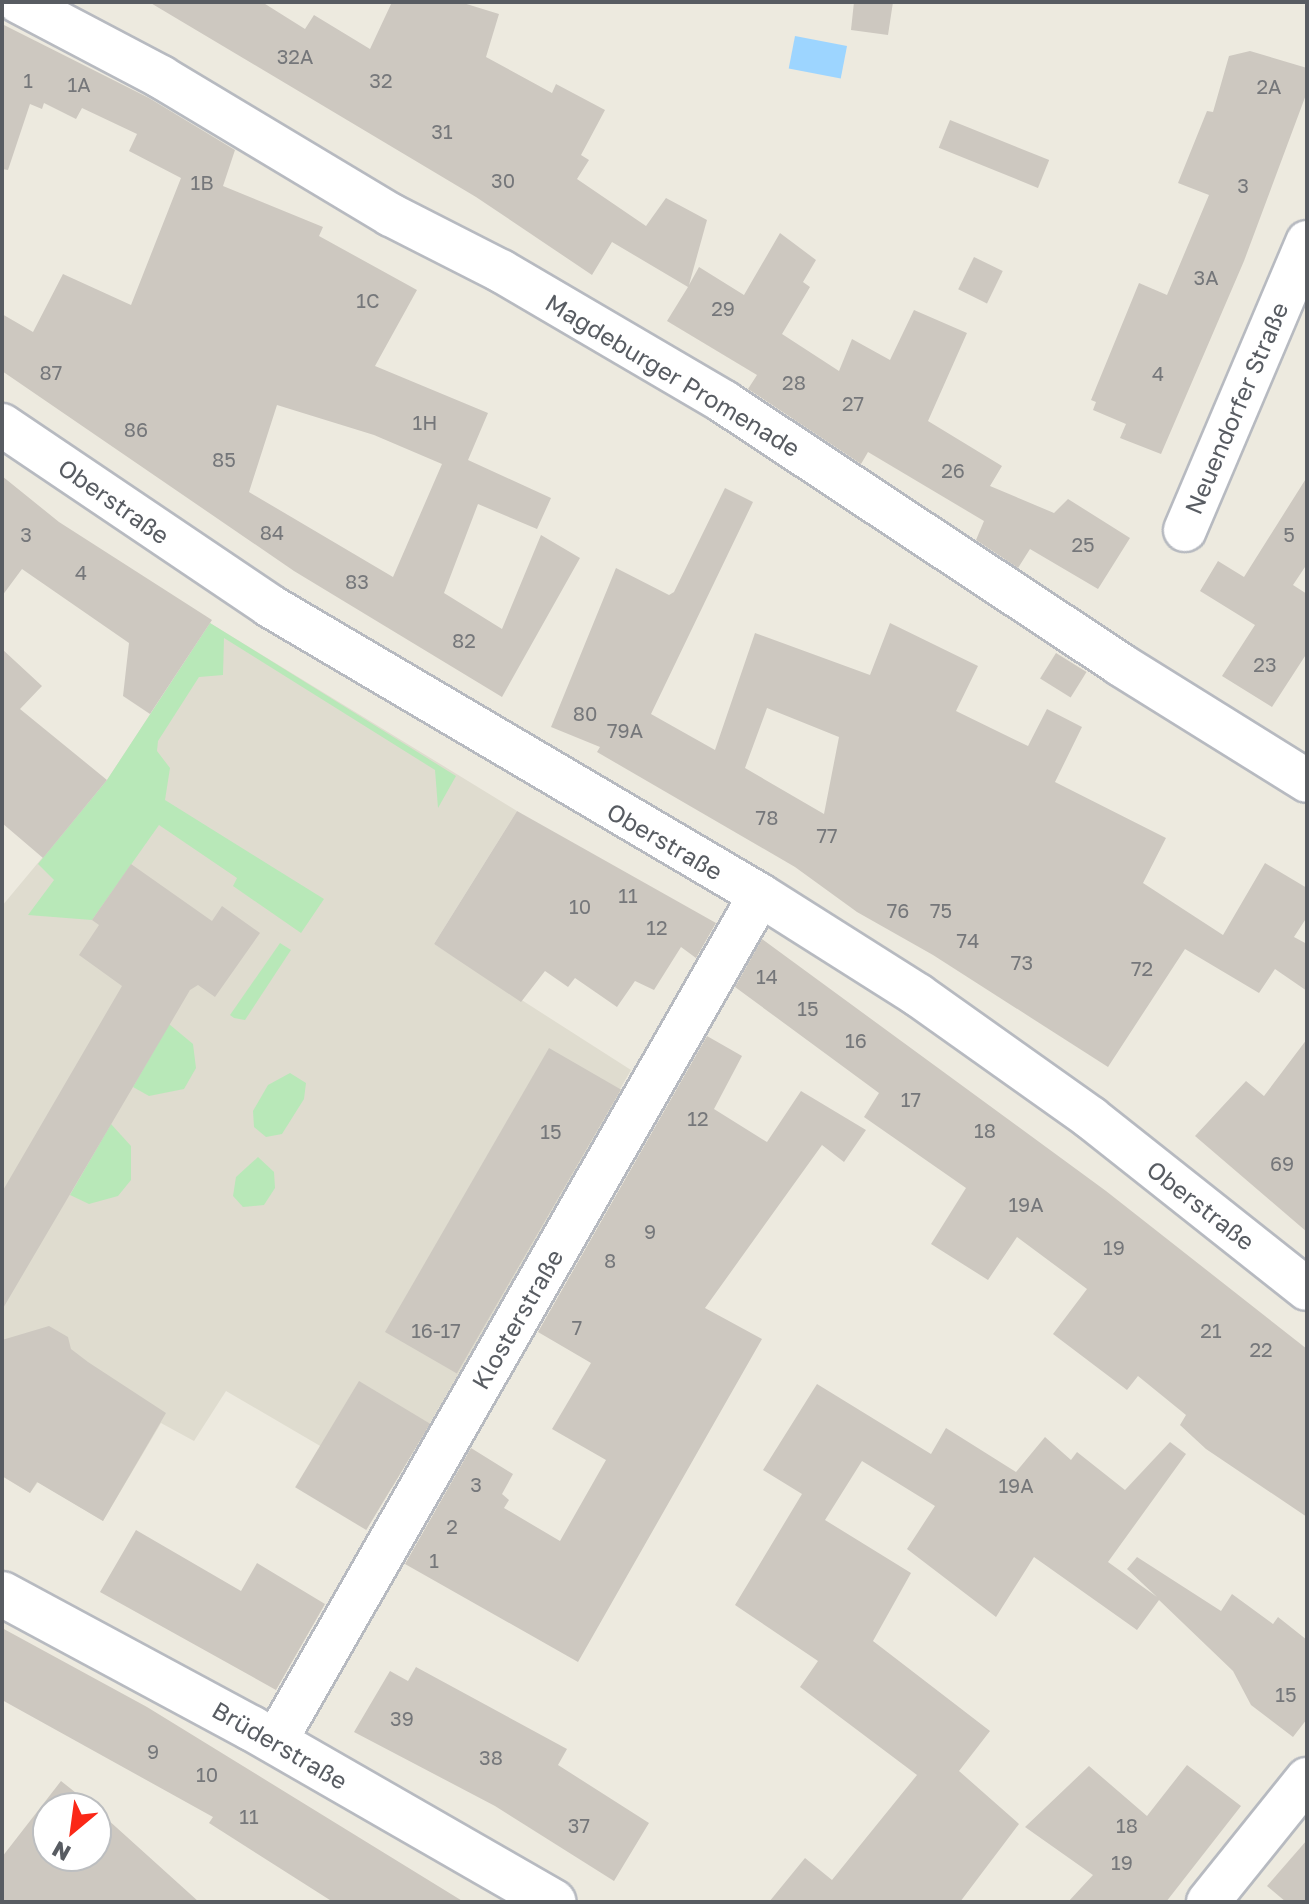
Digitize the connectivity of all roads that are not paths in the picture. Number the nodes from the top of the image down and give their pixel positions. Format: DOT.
graph roads {
  1 [pos="19,2"];
  2 [pos="1307,242"];
  3 [pos="2,425"];
  4 [pos="1185,530"];
  5 [pos="1307,781"];
  6 [pos="760,895"];
  7 [pos="1307,1289"];
  8 [pos="2,1594"];
  9 [pos="275,1742"];
  10 [pos="1307,1779"];
  11 [pos="554,1902"];
  12 [pos="1208,1902"];
  1 -- 5 [label="street, Magdeburger Promenade"];
  2 -- 4 [label="street, Neuendorfer Straße"];
  3 -- 6 [label="street, Oberstraße"];
  6 -- 7 [label="street, Oberstraße"];
  6 -- 9 [label="street, Klosterstraße"];
  8 -- 9 [label="street, Brüderstraße"];
  9 -- 11 [label="street, Brüderstraße"];
  10 -- 12 [label="street"];
}
